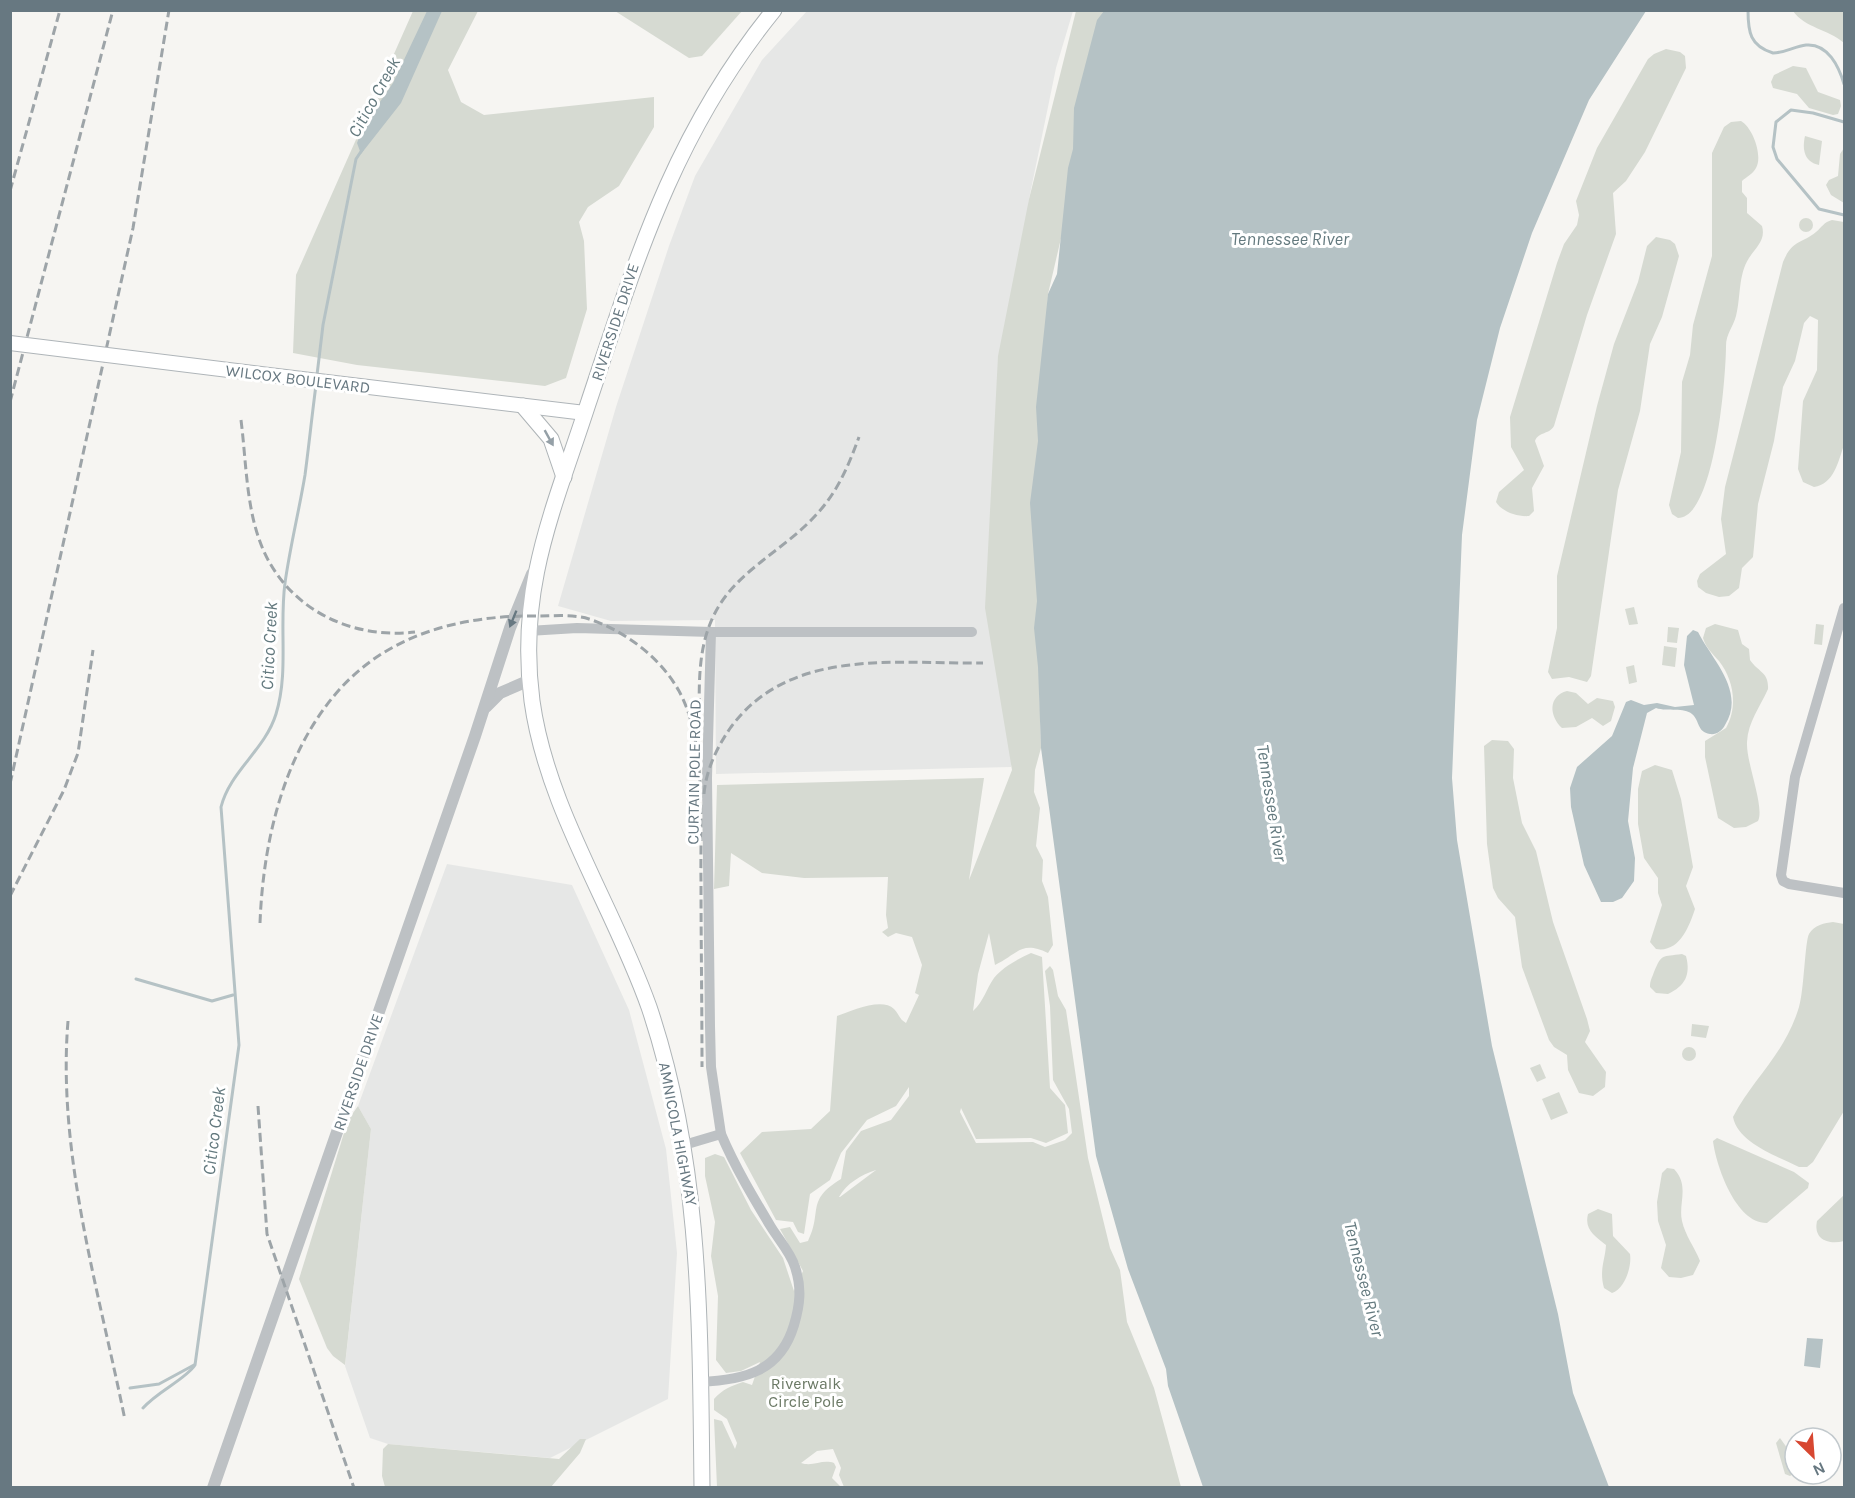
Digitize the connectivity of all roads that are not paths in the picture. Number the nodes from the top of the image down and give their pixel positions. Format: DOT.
graph roads {
  1 [pos="774,10"];
  2 [pos="10,343"];
  3 [pos="523,406"];
  4 [pos="585,413"];
  5 [pos="564,477"];
  6 [pos="536,565"];
  7 [pos="1845,608"];
  8 [pos="528,631"];
  9 [pos="711,632"];
  10 [pos="972,632"];
  11 [pos="529,662"];
  12 [pos="530,680"];
  13 [pos="483,710"];
  14 [pos="1845,893"];
  15 [pos="721,1134"];
  16 [pos="684,1145"];
  17 [pos="700,1382"];
  18 [pos="213,1488"];
  19 [pos="702,1488"];
  1 -- 4 [label="main road, RIVERSIDE DRIVE"];
  2 -- 3 [label="main road, WILCOX BOULEVARD, bridge"];
  3 -- 4 [label="main road, WILCOX BOULEVARD"];
  3 -- 5 [label="main road, one-way"];
  4 -- 5 [label="main road, RIVERSIDE DRIVE"];
  5 -- 6 [label="main road, RIVERSIDE DRIVE"];
  6 -- 8 [label="main road, RIVERSIDE DRIVE"];
  6 -- 13 [label="street, RIVERSIDE DRIVE, one-way"];
  7 -- 14 [label="street"];
  8 -- 9 [label="street"];
  8 -- 11 [label="main road, RIVERSIDE DRIVE"];
  9 -- 10 [label="street"];
  9 -- 15 [label="street, CURTAIN POLE ROAD"];
  11 -- 12 [label="main road, AMNICOLA HIGHWAY"];
  12 -- 13 [label="street"];
  12 -- 16 [label="main road, AMNICOLA HIGHWAY"];
  13 -- 18 [label="street, RIVERSIDE DRIVE"];
  15 -- 16 [label="street"];
  15 -- 17 [label="street, CURTAIN POLE ROAD"];
  16 -- 17 [label="main road, AMNICOLA HIGHWAY"];
  17 -- 19 [label="main road, AMNICOLA HIGHWAY"];
}
